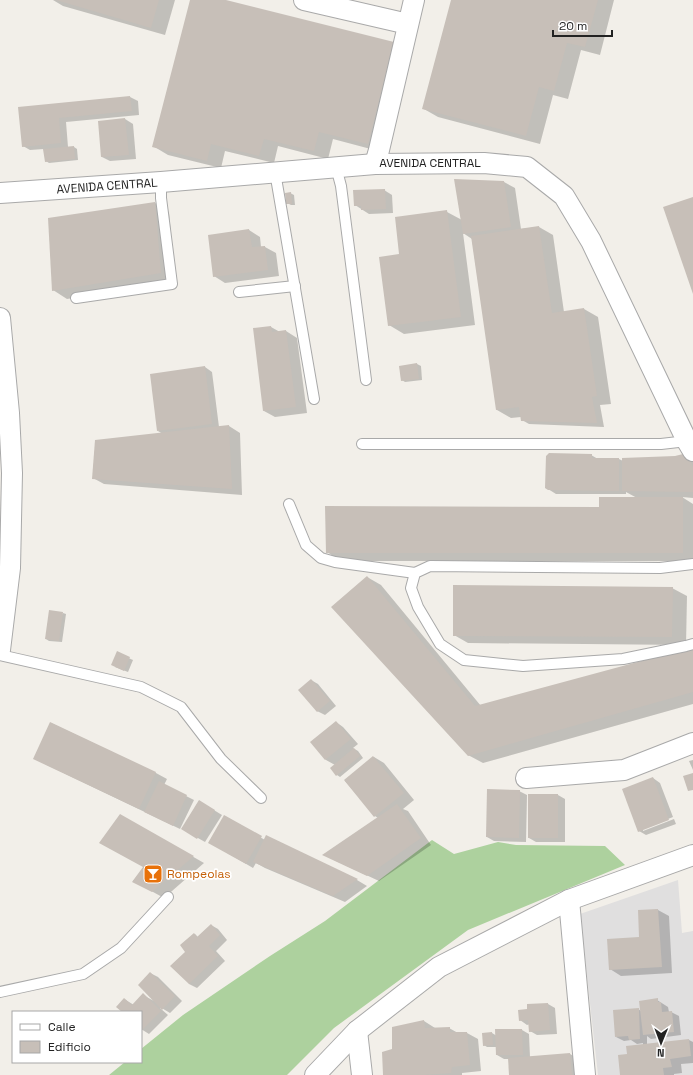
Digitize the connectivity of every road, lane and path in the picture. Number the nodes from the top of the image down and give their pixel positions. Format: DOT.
graph roads {
  1 [pos="304,0"];
  2 [pos="414,0"];
  3 [pos="408,24"];
  4 [pos="375,164"];
  5 [pos="336,167"];
  6 [pos="275,172"];
  7 [pos="161,182"];
  8 [pos="0,193"];
  9 [pos="295,286"];
  10 [pos="240,292"];
  11 [pos="76,298"];
  12 [pos="0,318"];
  13 [pos="366,380"];
  14 [pos="314,399"];
  15 [pos="362,444"];
  16 [pos="690,446"];
  17 [pos="289,504"];
  18 [pos="693,564"];
  19 [pos="415,573"];
  20 [pos="693,644"];
  21 [pos="0,650"];
  22 [pos="0,655"];
  23 [pos="693,743"];
  24 [pos="526,778"];
  25 [pos="261,798"];
  26 [pos="693,855"];
  27 [pos="168,897"];
  28 [pos="569,900"];
  29 [pos="0,992"];
  30 [pos="357,1031"];
  31 [pos="315,1075"];
  32 [pos="362,1075"];
  33 [pos="585,1075"];
  1 -- 3 [label="street"];
  2 -- 3 [label="street"];
  3 -- 4 [label="street"];
  4 -- 5 [label="street, AVENIDA CENTRAL"];
  4 -- 16 [label="street, AVENIDA CENTRAL"];
  5 -- 6 [label="street, AVENIDA CENTRAL"];
  5 -- 13 [label="lane"];
  6 -- 7 [label="street, AVENIDA CENTRAL"];
  6 -- 9 [label="lane"];
  7 -- 8 [label="street, AVENIDA CENTRAL"];
  7 -- 11 [label="lane"];
  9 -- 10 [label="lane"];
  9 -- 14 [label="lane"];
  12 -- 21 [label="street"];
  15 -- 16 [label="lane"];
  17 -- 19 [label="lane"];
  18 -- 19 [label="lane"];
  19 -- 20 [label="lane"];
  22 -- 25 [label="lane"];
  23 -- 24 [label="street"];
  26 -- 28 [label="street"];
  27 -- 29 [label="lane"];
  28 -- 30 [label="street"];
  28 -- 33 [label="street"];
  30 -- 31 [label="street"];
  30 -- 32 [label="street"];
}
